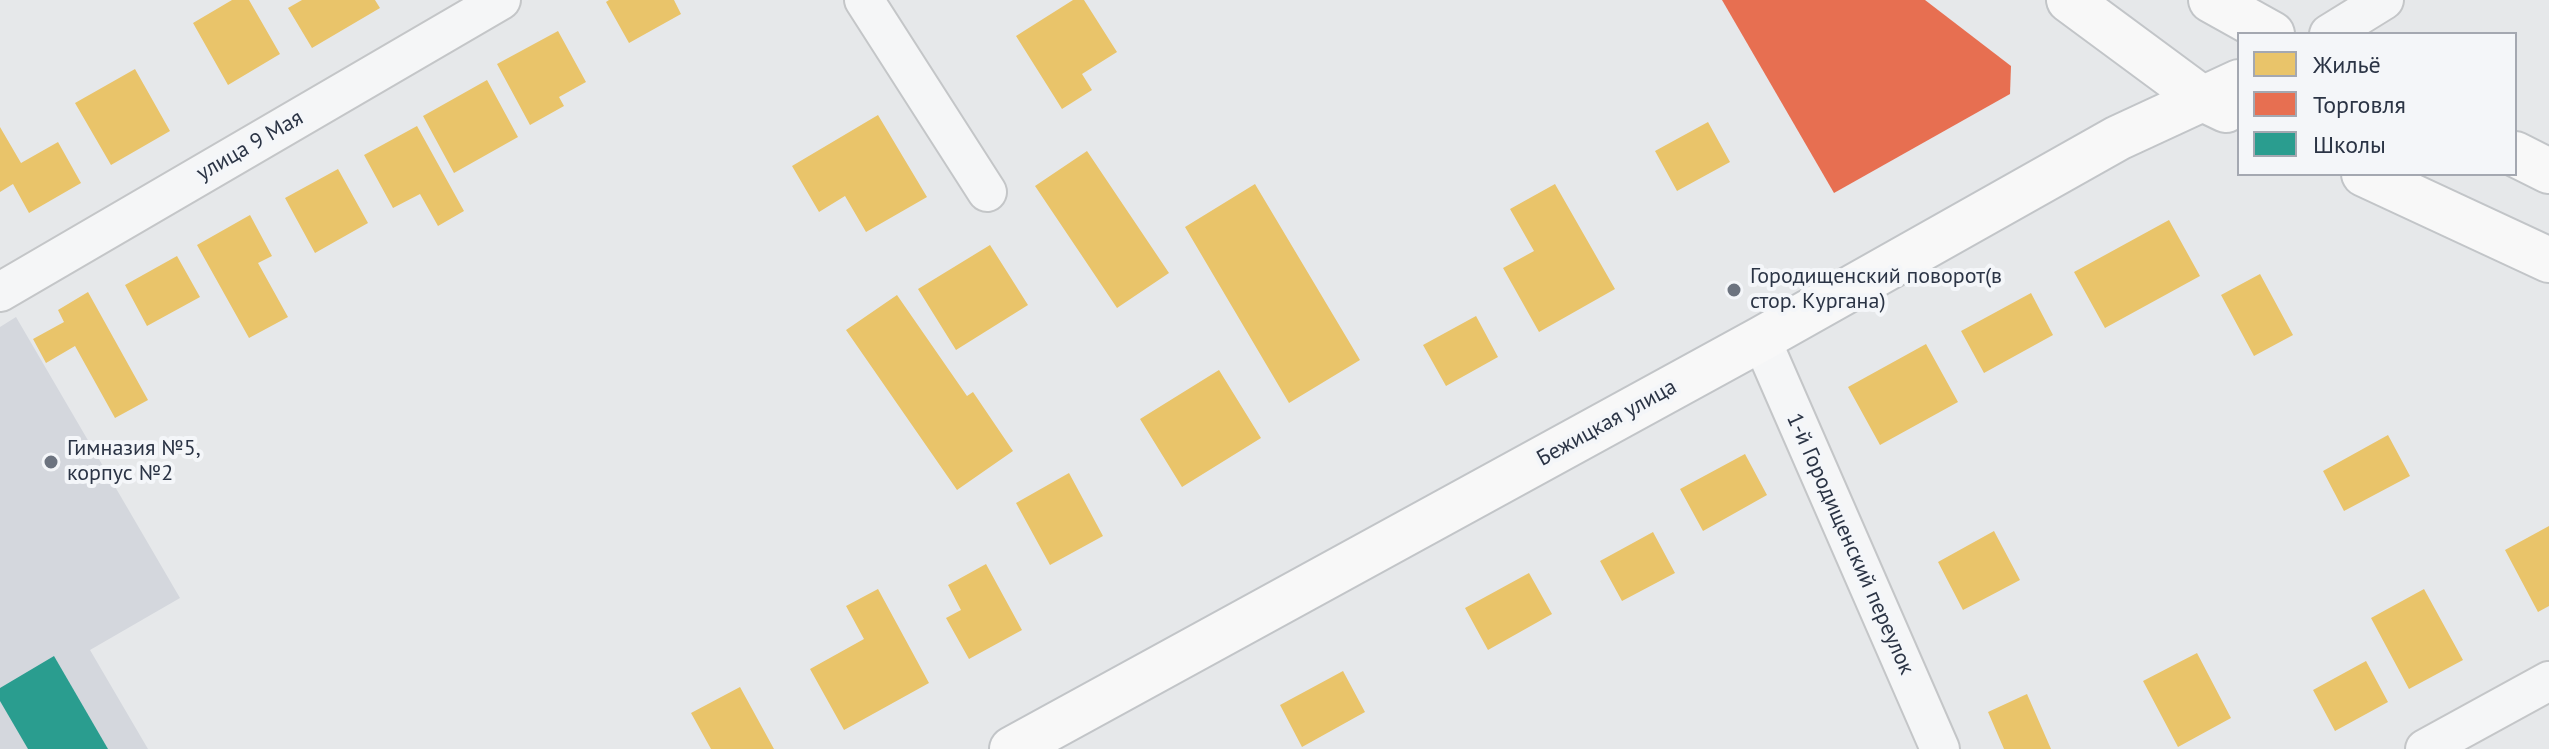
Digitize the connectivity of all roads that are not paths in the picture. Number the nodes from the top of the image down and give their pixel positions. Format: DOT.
graph roads {
  1 [pos="501,0"];
  2 [pos="864,0"];
  3 [pos="2069,0"];
  4 [pos="2211,0"];
  5 [pos="2384,0"];
  6 [pos="2268,32"];
  7 [pos="2332,32"];
  8 [pos="2227,99"];
  9 [pos="2517,155"];
  10 [pos="2549,171"];
  11 [pos="2368,176"];
  12 [pos="987,192"];
  13 [pos="2549,260"];
  14 [pos="0,292"];
  15 [pos="1761,339"];
  16 [pos="2549,681"];
  17 [pos="1012,749"];
  18 [pos="1940,749"];
  19 [pos="2425,749"];
  1 -- 14 [label="street, улица 9 Мая"];
  2 -- 12 [label="street"];
  3 -- 8 [label="main road"];
  4 -- 6 [label="main road"];
  5 -- 7 [label="street"];
  8 -- 15 [label="main road, Бежицкая улица"];
  9 -- 10 [label="main road"];
  11 -- 13 [label="main road"];
  15 -- 17 [label="main road, Бежицкая улица"];
  15 -- 18 [label="street, 1-й Городищенский переулок"];
  16 -- 19 [label="street"];
}
